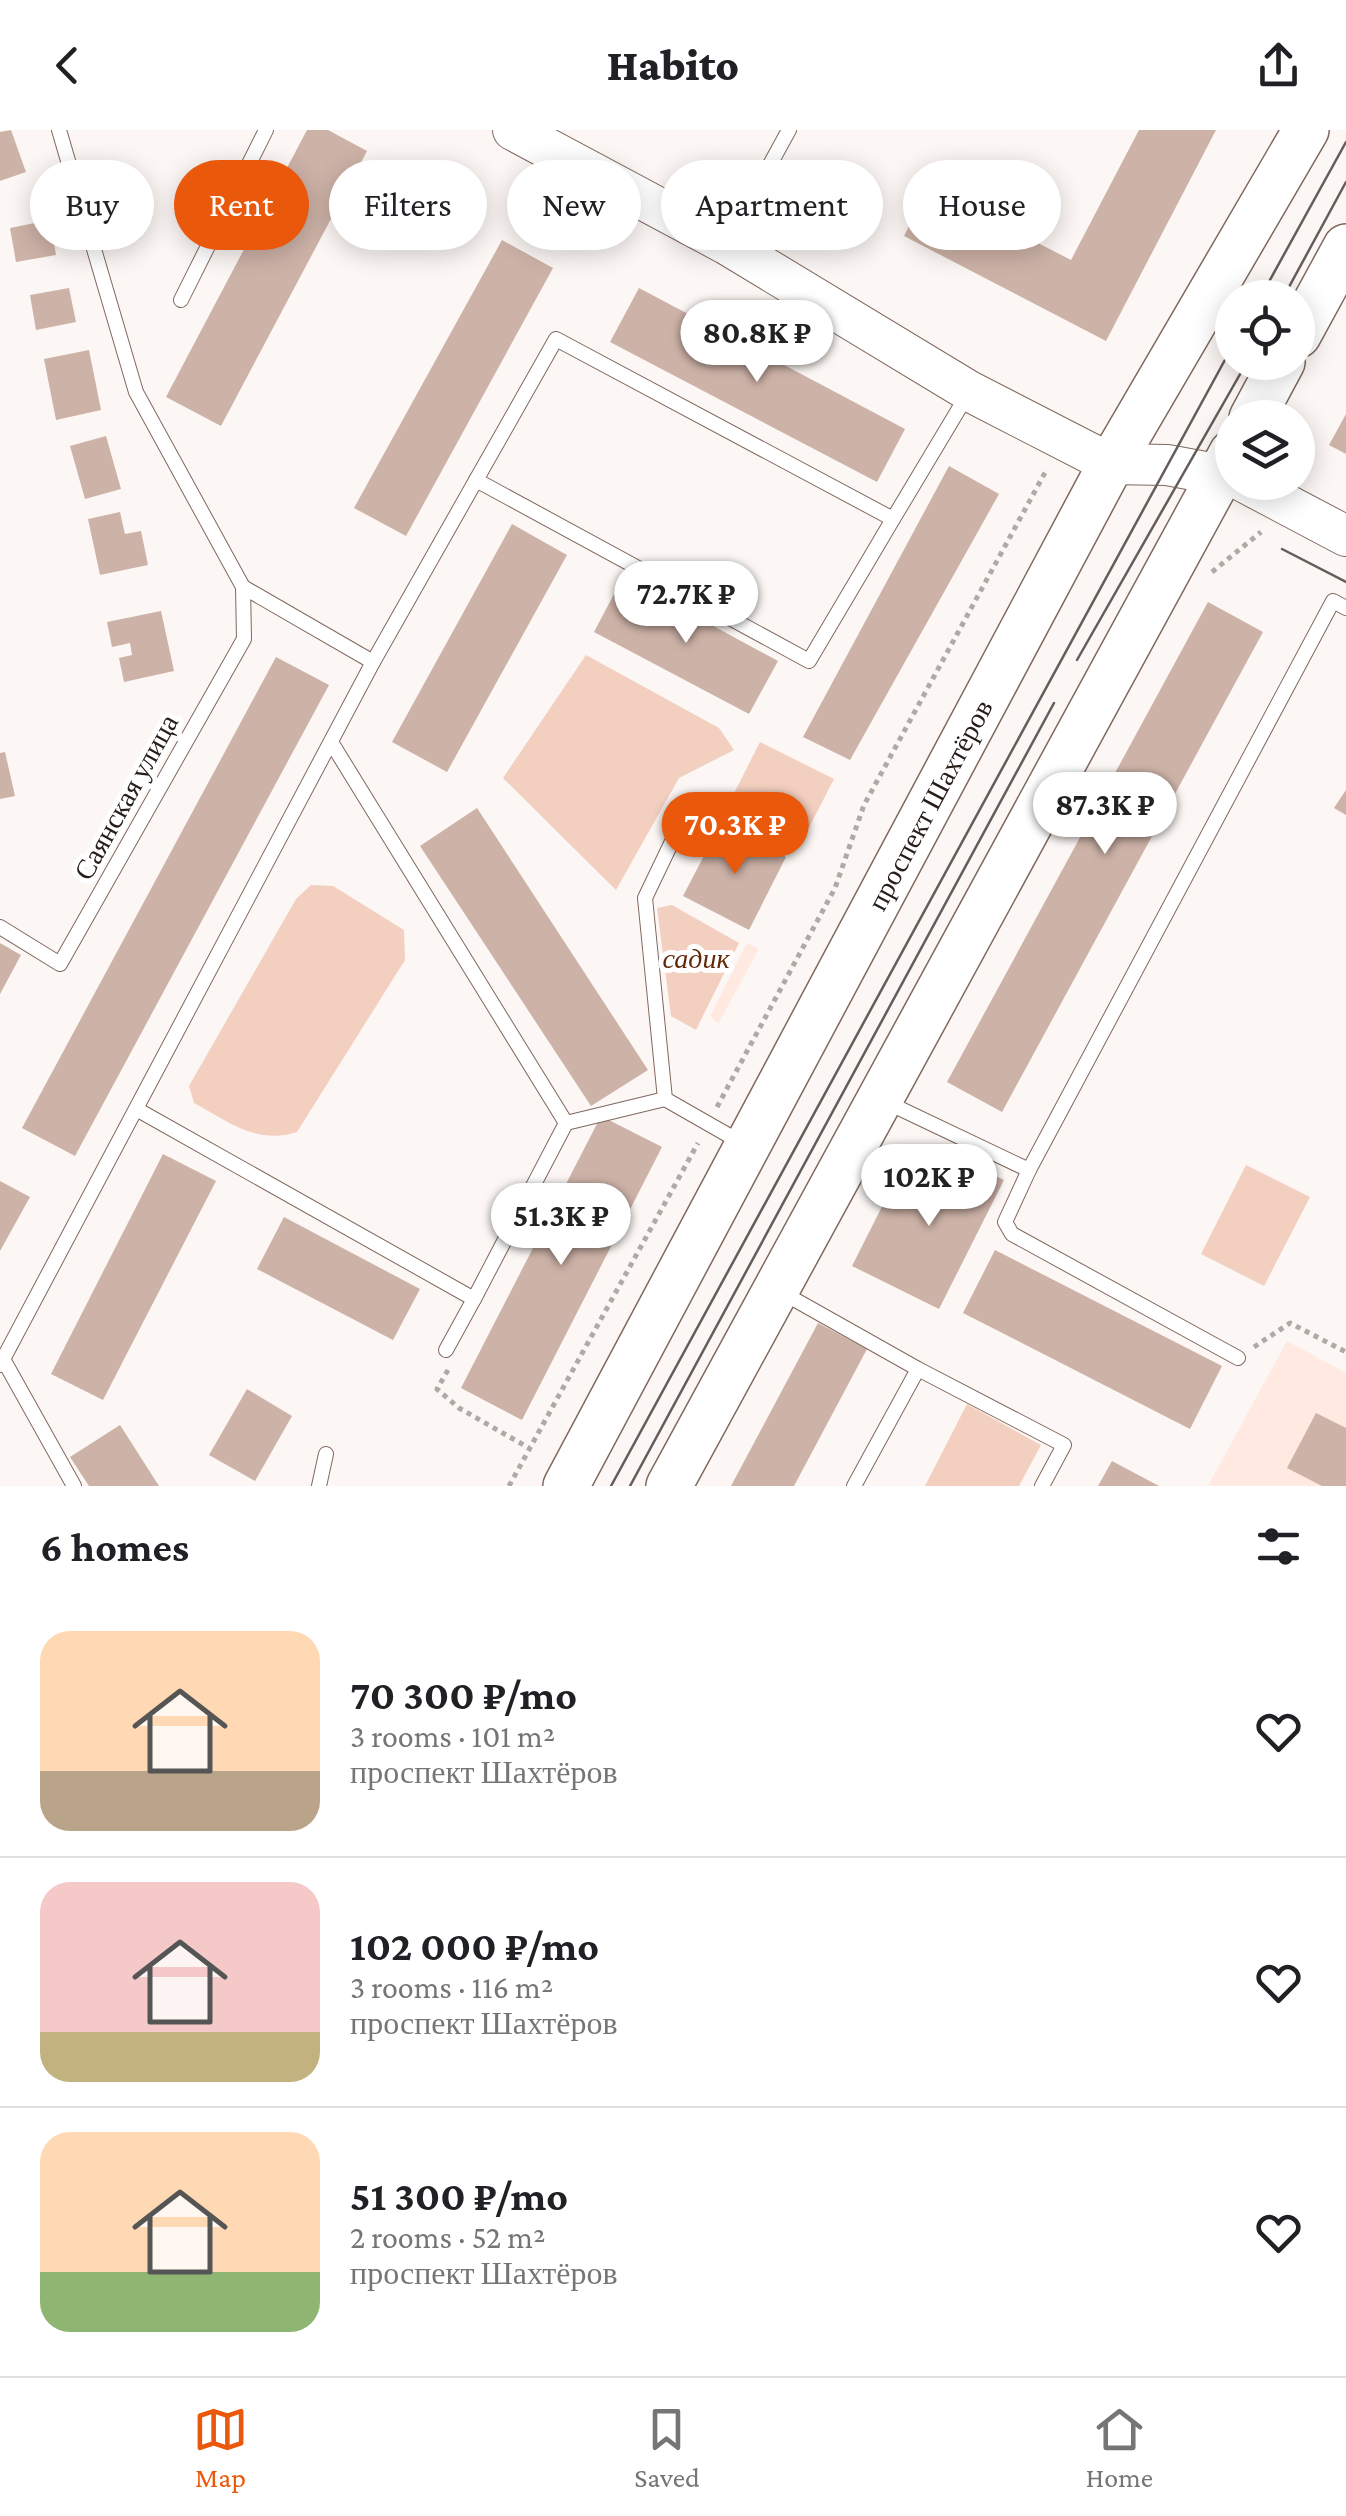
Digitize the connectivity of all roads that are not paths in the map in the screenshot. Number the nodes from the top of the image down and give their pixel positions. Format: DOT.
graph roads {
  1 [pos="59,130"];
  2 [pos="266,130"];
  3 [pos="513,130"];
  4 [pos="789,130"];
  5 [pos="1306,130"];
  6 [pos="772,160"];
  7 [pos="661,209"];
  8 [pos="1346,246"];
  9 [pos="736,250"];
  10 [pos="181,300"];
  11 [pos="1315,303"];
  12 [pos="969,391"];
  13 [pos="1111,464"];
  14 [pos="1215,470"];
  15 [pos="476,480"];
  16 [pos="1217,500"];
  17 [pos="1283,500"];
  18 [pos="893,519"];
  19 [pos="1346,536"];
  20 [pos="243,587"];
  21 [pos="1346,608"];
  22 [pos="373,662"];
  23 [pos="331,742"];
  24 [pos="679,827"];
  25 [pos="0,928"];
  26 [pos="878,1098"];
  27 [pos="665,1100"];
  28 [pos="138,1110"];
  29 [pos="566,1123"];
  30 [pos="748,1147"];
  31 [pos="1028,1170"];
  32 [pos="775,1288"];
  33 [pos="474,1299"];
  34 [pos="446,1350"];
  35 [pos="1238,1358"];
  36 [pos="2,1362"];
  37 [pos="918,1368"];
  38 [pos="326,1454"];
  39 [pos="74,1486"];
  40 [pos="320,1486"];
  41 [pos="566,1486"];
  42 [pos="668,1486"];
  43 [pos="854,1486"];
  44 [pos="1042,1486"];
  1 -- 20 [label="lane"];
  2 -- 10 [label="lane"];
  3 -- 7 [label="street"];
  4 -- 6 [label="lane"];
  5 -- 13 [label="main road, проспект Шахтёров"];
  8 -- 11 [label="main road"];
  9 -- 12 [label="street"];
  12 -- 13 [label="street"];
  12 -- 18 [label="lane"];
  13 -- 14 [label="street"];
  13 -- 30 [label="main road, проспект Шахтёров"];
  15 -- 18 [label="lane"];
  15 -- 18 [label="lane"];
  15 -- 22 [label="lane"];
  16 -- 26 [label="main road"];
  17 -- 19 [label="street"];
  20 -- 22 [label="lane"];
  20 -- 25 [label="lane, Саянская улица"];
  21 -- 31 [label="lane"];
  22 -- 23 [label="lane"];
  23 -- 28 [label="lane"];
  23 -- 29 [label="lane"];
  24 -- 27 [label="lane"];
  26 -- 31 [label="lane"];
  26 -- 32 [label="main road"];
  27 -- 29 [label="lane"];
  27 -- 30 [label="lane"];
  28 -- 33 [label="lane"];
  28 -- 36 [label="lane"];
  29 -- 33 [label="lane"];
  30 -- 41 [label="main road, проспект Шахтёров"];
  31 -- 35 [label="lane"];
  32 -- 37 [label="lane"];
  32 -- 42 [label="main road"];
  33 -- 34 [label="lane"];
  36 -- 39 [label="lane"];
  37 -- 43 [label="lane"];
  37 -- 44 [label="lane"];
  38 -- 40 [label="lane"];
}
